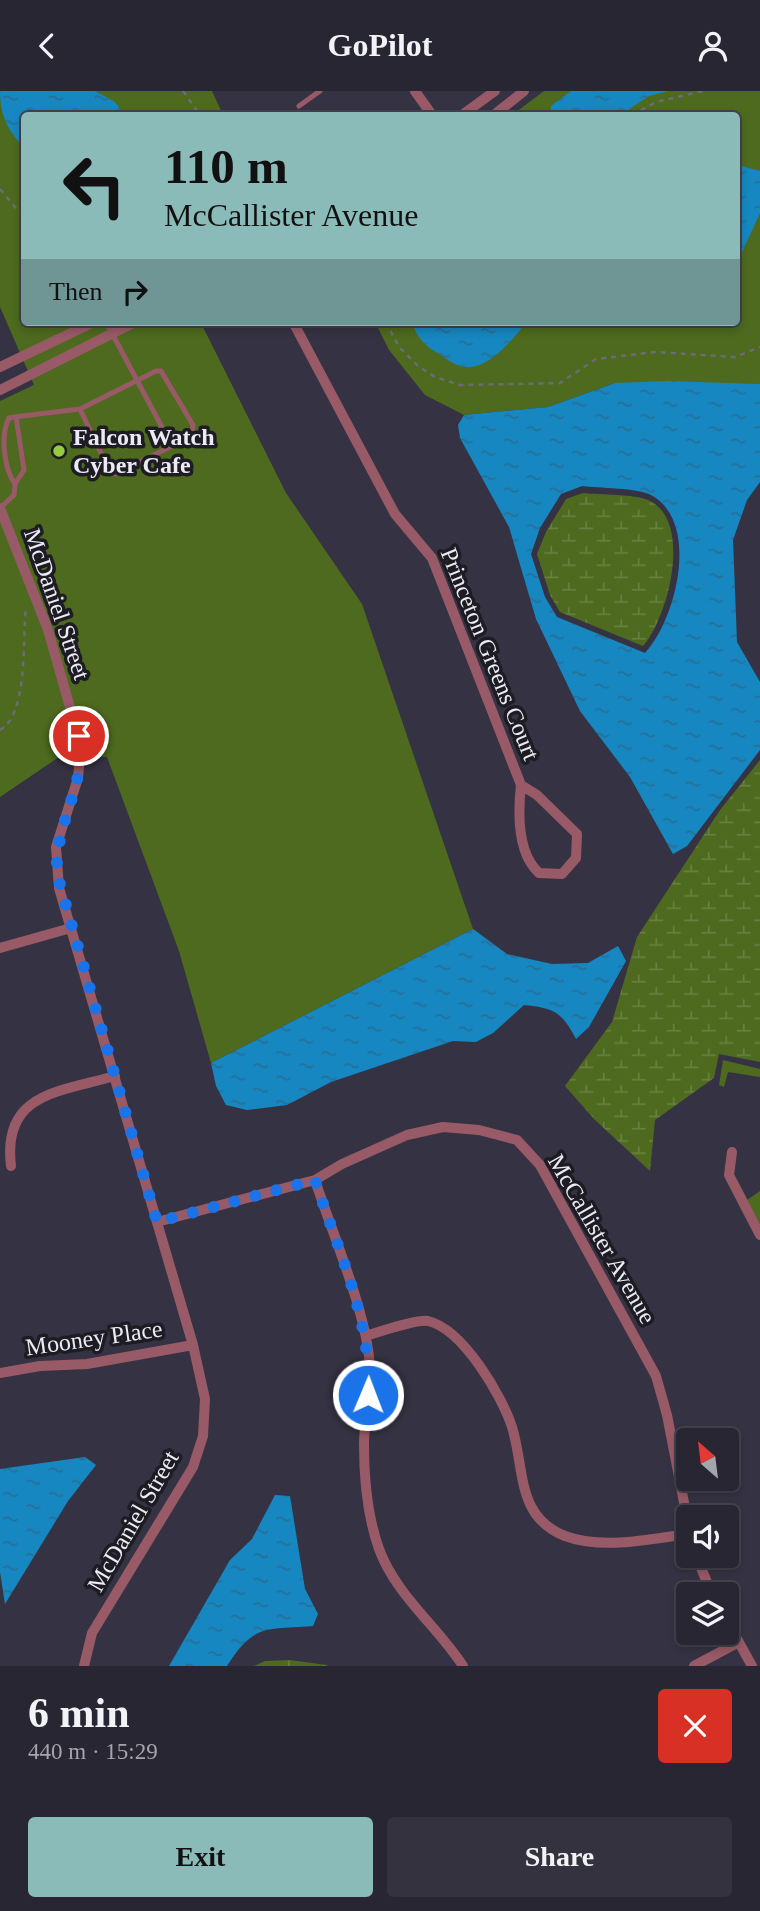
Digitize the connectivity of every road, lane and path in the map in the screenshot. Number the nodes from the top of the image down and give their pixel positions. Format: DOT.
graph roads {
  1 [pos="183,91"];
  2 [pos="320,91"];
  3 [pos="415,91"];
  4 [pos="495,91"];
  5 [pos="524,91"];
  6 [pos="703,91"];
  7 [pos="299,106"];
  8 [pos="198,112"];
  9 [pos="430,112"];
  10 [pos="466,112"];
  11 [pos="498,112"];
  12 [pos="638,112"];
  13 [pos="0,189"];
  14 [pos="21,214"];
  15 [pos="86,326"];
  16 [pos="108,326"];
  17 [pos="127,326"];
  18 [pos="295,326"];
  19 [pos="388,326"];
  20 [pos="112,334"];
  21 [pos="760,347"];
  22 [pos="0,367"];
  23 [pos="137,380"];
  24 [pos="0,390"];
  25 [pos="80,409"];
  26 [pos="16,417"];
  27 [pos="172,446"];
  28 [pos="15,484"];
  29 [pos="0,508"];
  30 [pos="27,601"];
  31 [pos="0,730"];
  32 [pos="522,785"];
  33 [pos="71,928"];
  34 [pos="0,948"];
  35 [pos="114,1076"];
  36 [pos="732,1152"];
  37 [pos="11,1166"];
  38 [pos="315,1180"];
  39 [pos="157,1222"];
  40 [pos="760,1235"];
  41 [pos="366,1336"];
  42 [pos="193,1345"];
  43 [pos="0,1373"];
  44 [pos="684,1505"];
  45 [pos="676,1535"];
  46 [pos="740,1642"];
  47 [pos="84,1666"];
  48 [pos="463,1666"];
  49 [pos="694,1666"];
  50 [pos="752,1666"];
  1 -- 8 [label="path"];
  2 -- 7 [label="lane"];
  3 -- 9 [label="street"];
  4 -- 10 [label="street"];
  5 -- 11 [label="street"];
  6 -- 12 [label="path"];
  13 -- 14 [label="path"];
  15 -- 22 [label="street"];
  16 -- 20 [label="lane"];
  17 -- 20 [label="street"];
  18 -- 32 [label="street, Princeton Greens Court"];
  19 -- 21 [label="path"];
  20 -- 23 [label="lane"];
  20 -- 24 [label="street"];
  23 -- 25 [label="lane"];
  23 -- 27 [label="lane"];
  23 -- 27 [label="lane"];
  25 -- 26 [label="lane"];
  25 -- 27 [label="lane"];
  26 -- 28 [label="lane"];
  26 -- 28 [label="lane"];
  28 -- 29 [label="lane"];
  29 -- 33 [label="street, McDaniel Street"];
  30 -- 31 [label="path"];
  32 -- 32 [label="street, Princeton Greens Court"];
  33 -- 34 [label="street"];
  33 -- 35 [label="street, McDaniel Street"];
  35 -- 37 [label="street"];
  35 -- 39 [label="street, McDaniel Street"];
  36 -- 40 [label="street"];
  38 -- 39 [label="street, McCallister Avenue"];
  38 -- 41 [label="street"];
  38 -- 44 [label="street, McCallister Avenue"];
  39 -- 42 [label="street, McDaniel Street"];
  41 -- 45 [label="street"];
  41 -- 48 [label="street"];
  42 -- 43 [label="street, Mooney Place"];
  42 -- 47 [label="street, McDaniel Street"];
  46 -- 49 [label="street"];
  46 -- 50 [label="street"];
}
